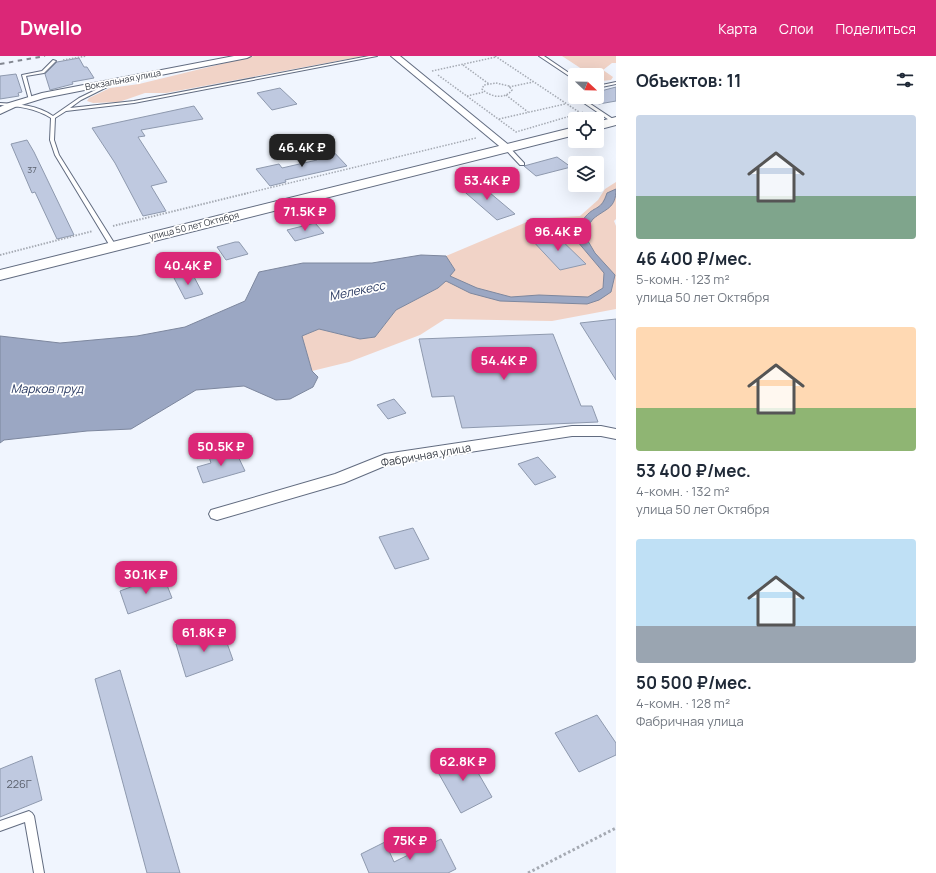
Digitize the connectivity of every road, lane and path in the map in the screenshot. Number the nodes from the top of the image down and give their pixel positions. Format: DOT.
graph roads {
  1 [pos="86,56"];
  2 [pos="247,56"];
  3 [pos="375,56"];
  4 [pos="394,56"];
  5 [pos="496,56"];
  6 [pos="541,56"];
  7 [pos="54,62"];
  8 [pos="462,64"];
  9 [pos="427,67"];
  10 [pos="432,71"];
  11 [pos="568,74"];
  12 [pos="114,82"];
  13 [pos="534,82"];
  14 [pos="616,83"];
  15 [pos="489,84"];
  16 [pos="604,86"];
  17 [pos="509,87"];
  18 [pos="484,92"];
  19 [pos="506,95"];
  20 [pos="467,96"];
  21 [pos="30,99"];
  22 [pos="0,104"];
  23 [pos="566,104"];
  24 [pos="588,104"];
  25 [pos="12,105"];
  26 [pos="63,110"];
  27 [pos="0,111"];
  28 [pos="598,111"];
  29 [pos="528,112"];
  30 [pos="579,112"];
  31 [pos="568,115"];
  32 [pos="53,118"];
  33 [pos="499,119"];
  34 [pos="615,121"];
  35 [pos="604,124"];
  36 [pos="568,133"];
  37 [pos="476,138"];
  38 [pos="507,148"];
  39 [pos="522,164"];
  40 [pos="102,229"];
  41 [pos="113,246"];
  42 [pos="0,254"];
  43 [pos="0,275"];
  44 [pos="616,434"];
  45 [pos="218,514"];
  46 [pos="0,826"];
  47 [pos="616,828"];
  48 [pos="39,873"];
  49 [pos="528,873"];
  1 -- 7 [label="path"];
  2 -- 12 [label="street, Вокзальная улица"];
  3 -- 26 [label="lane"];
  4 -- 38 [label="street"];
  5 -- 8 [label="path"];
  5 -- 13 [label="path"];
  6 -- 11 [label="lane"];
  7 -- 21 [label="lane"];
  8 -- 10 [label="path"];
  8 -- 15 [label="path"];
  9 -- 10 [label="path"];
  10 -- 20 [label="path"];
  12 -- 21 [label="street, Вокзальная улица"];
  12 -- 26 [label="lane"];
  13 -- 17 [label="path"];
  13 -- 23 [label="path"];
  14 -- 16 [label="lane"];
  15 -- 17 [label="path"];
  15 -- 18 [label="path"];
  17 -- 19 [label="path"];
  18 -- 19 [label="path"];
  18 -- 20 [label="path"];
  19 -- 29 [label="path"];
  20 -- 33 [label="path"];
  21 -- 25 [label="street, Вокзальная улица"];
  22 -- 25 [label="lane"];
  23 -- 29 [label="path"];
  23 -- 30 [label="path"];
  24 -- 28 [label="lane"];
  25 -- 27 [label="street, Вокзальная улица"];
  25 -- 32 [label="lane"];
  26 -- 32 [label="lane"];
  28 -- 30 [label="path"];
  28 -- 34 [label="lane"];
  29 -- 33 [label="path"];
  31 -- 33 [label="path"];
  32 -- 40 [label="lane"];
  34 -- 35 [label="main road"];
  36 -- 38 [label="main road, улица 50 лет Октября"];
  37 -- 40 [label="path"];
  38 -- 39 [label="lane"];
  38 -- 41 [label="main road, улица 50 лет Октября"];
  40 -- 41 [label="lane"];
  40 -- 42 [label="path"];
  41 -- 43 [label="main road, улица 50 лет Октября"];
  44 -- 45 [label="street, Фабричная улица"];
  46 -- 48 [label="lane"];
  47 -- 49 [label="path"];
}
